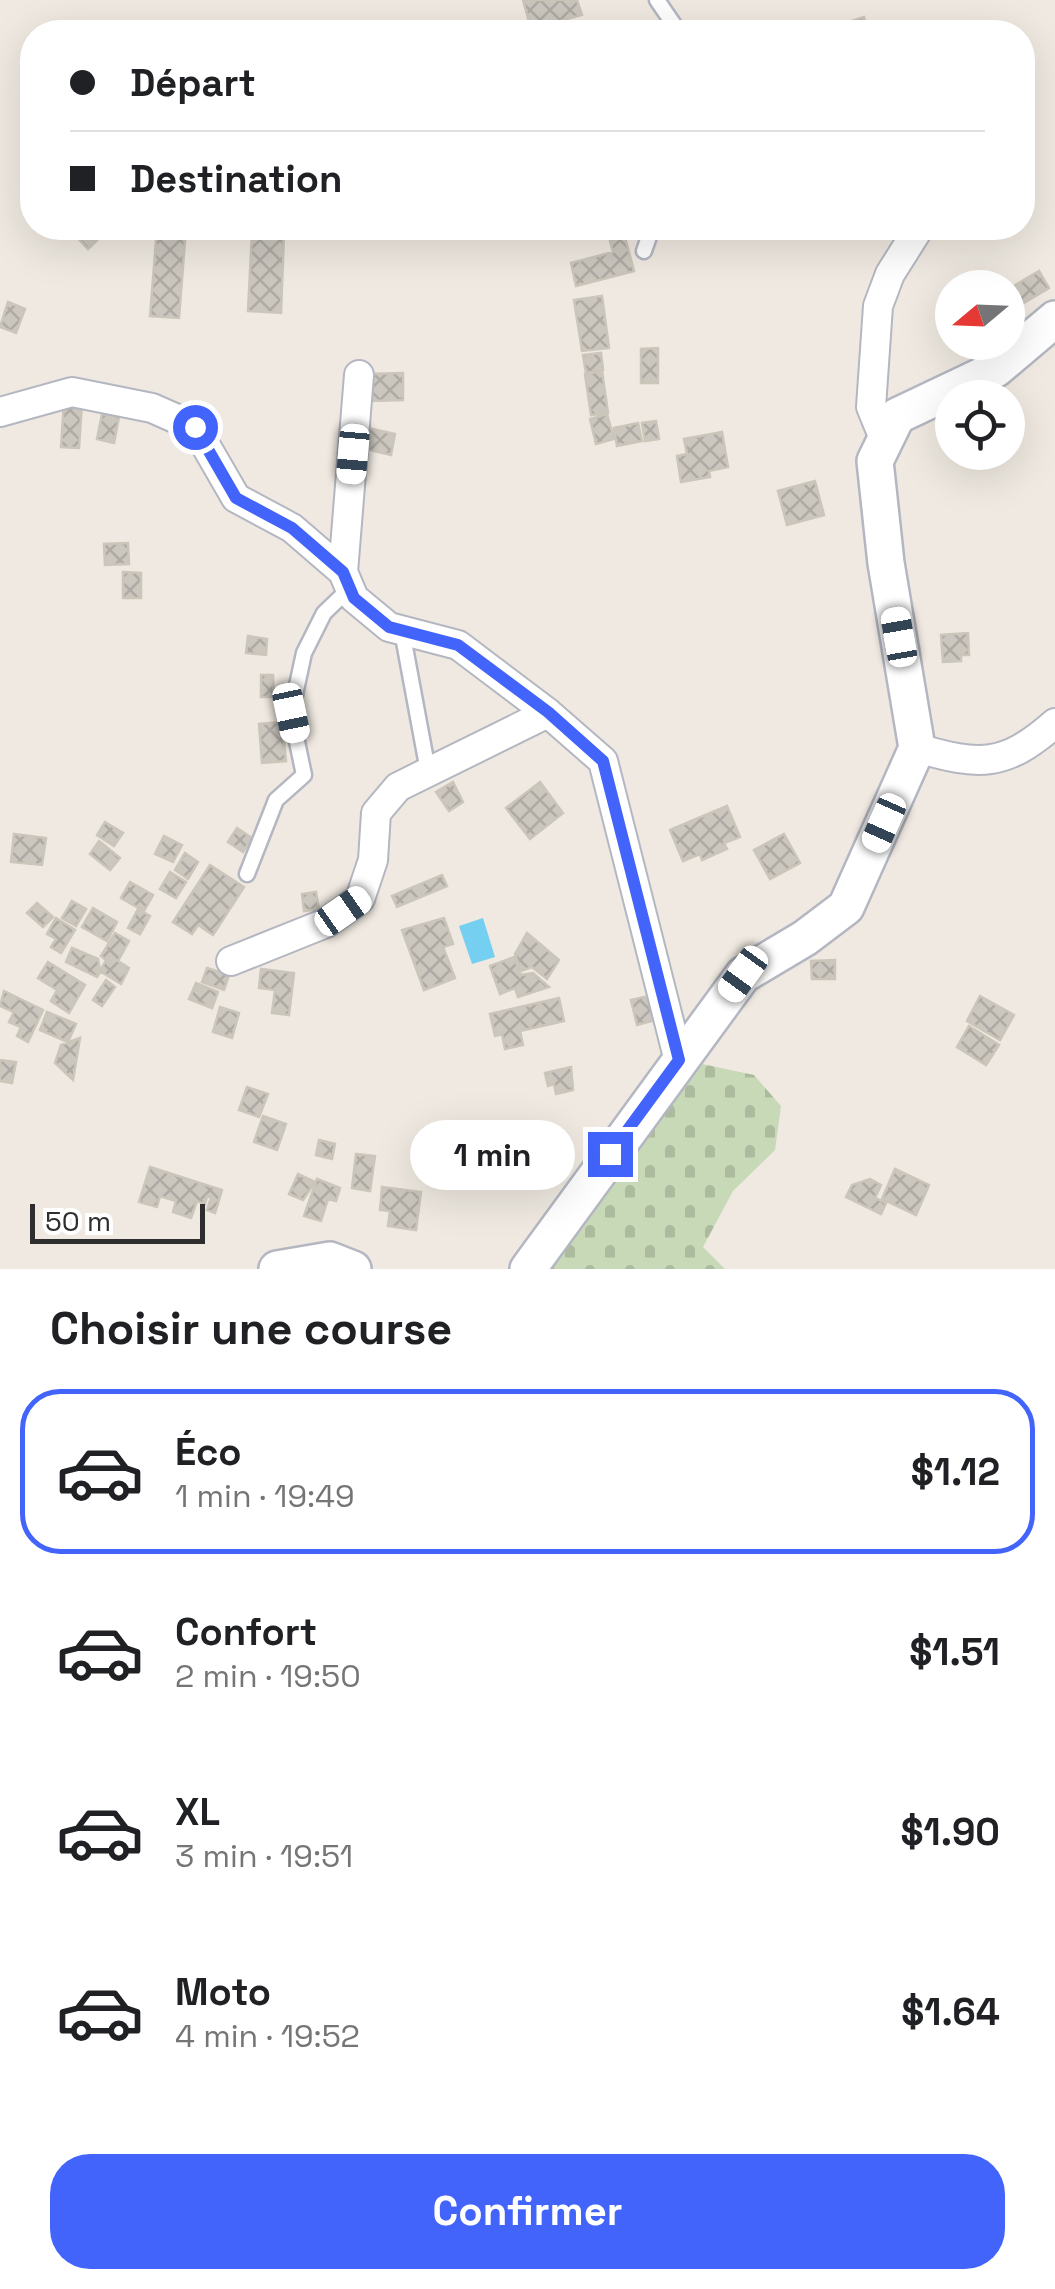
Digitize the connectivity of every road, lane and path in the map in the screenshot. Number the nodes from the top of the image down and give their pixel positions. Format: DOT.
graph roads {
  1 [pos="648,240"];
  2 [pos="911,240"];
  3 [pos="644,251"];
  4 [pos="1055,320"];
  5 [pos="359,375"];
  6 [pos="0,412"];
  7 [pos="885,440"];
  8 [pos="346,580"];
  9 [pos="402,630"];
  10 [pos="548,712"];
  11 [pos="1055,722"];
  12 [pos="917,748"];
  13 [pos="428,771"];
  14 [pos="248,874"];
  15 [pos="231,962"];
  16 [pos="679,1060"];
  17 [pos="277,1269"];
  18 [pos="353,1269"];
  19 [pos="528,1269"];
  1 -- 3 [label="lane"];
  2 -- 7 [label="street"];
  4 -- 7 [label="street"];
  5 -- 8 [label="street"];
  6 -- 8 [label="street"];
  7 -- 12 [label="street"];
  8 -- 9 [label="street"];
  8 -- 14 [label="lane"];
  9 -- 10 [label="street"];
  9 -- 13 [label="lane"];
  10 -- 13 [label="street"];
  10 -- 16 [label="street"];
  11 -- 12 [label="street"];
  12 -- 16 [label="street"];
  13 -- 15 [label="street"];
  16 -- 19 [label="street"];
  17 -- 18 [label="street"];
}
